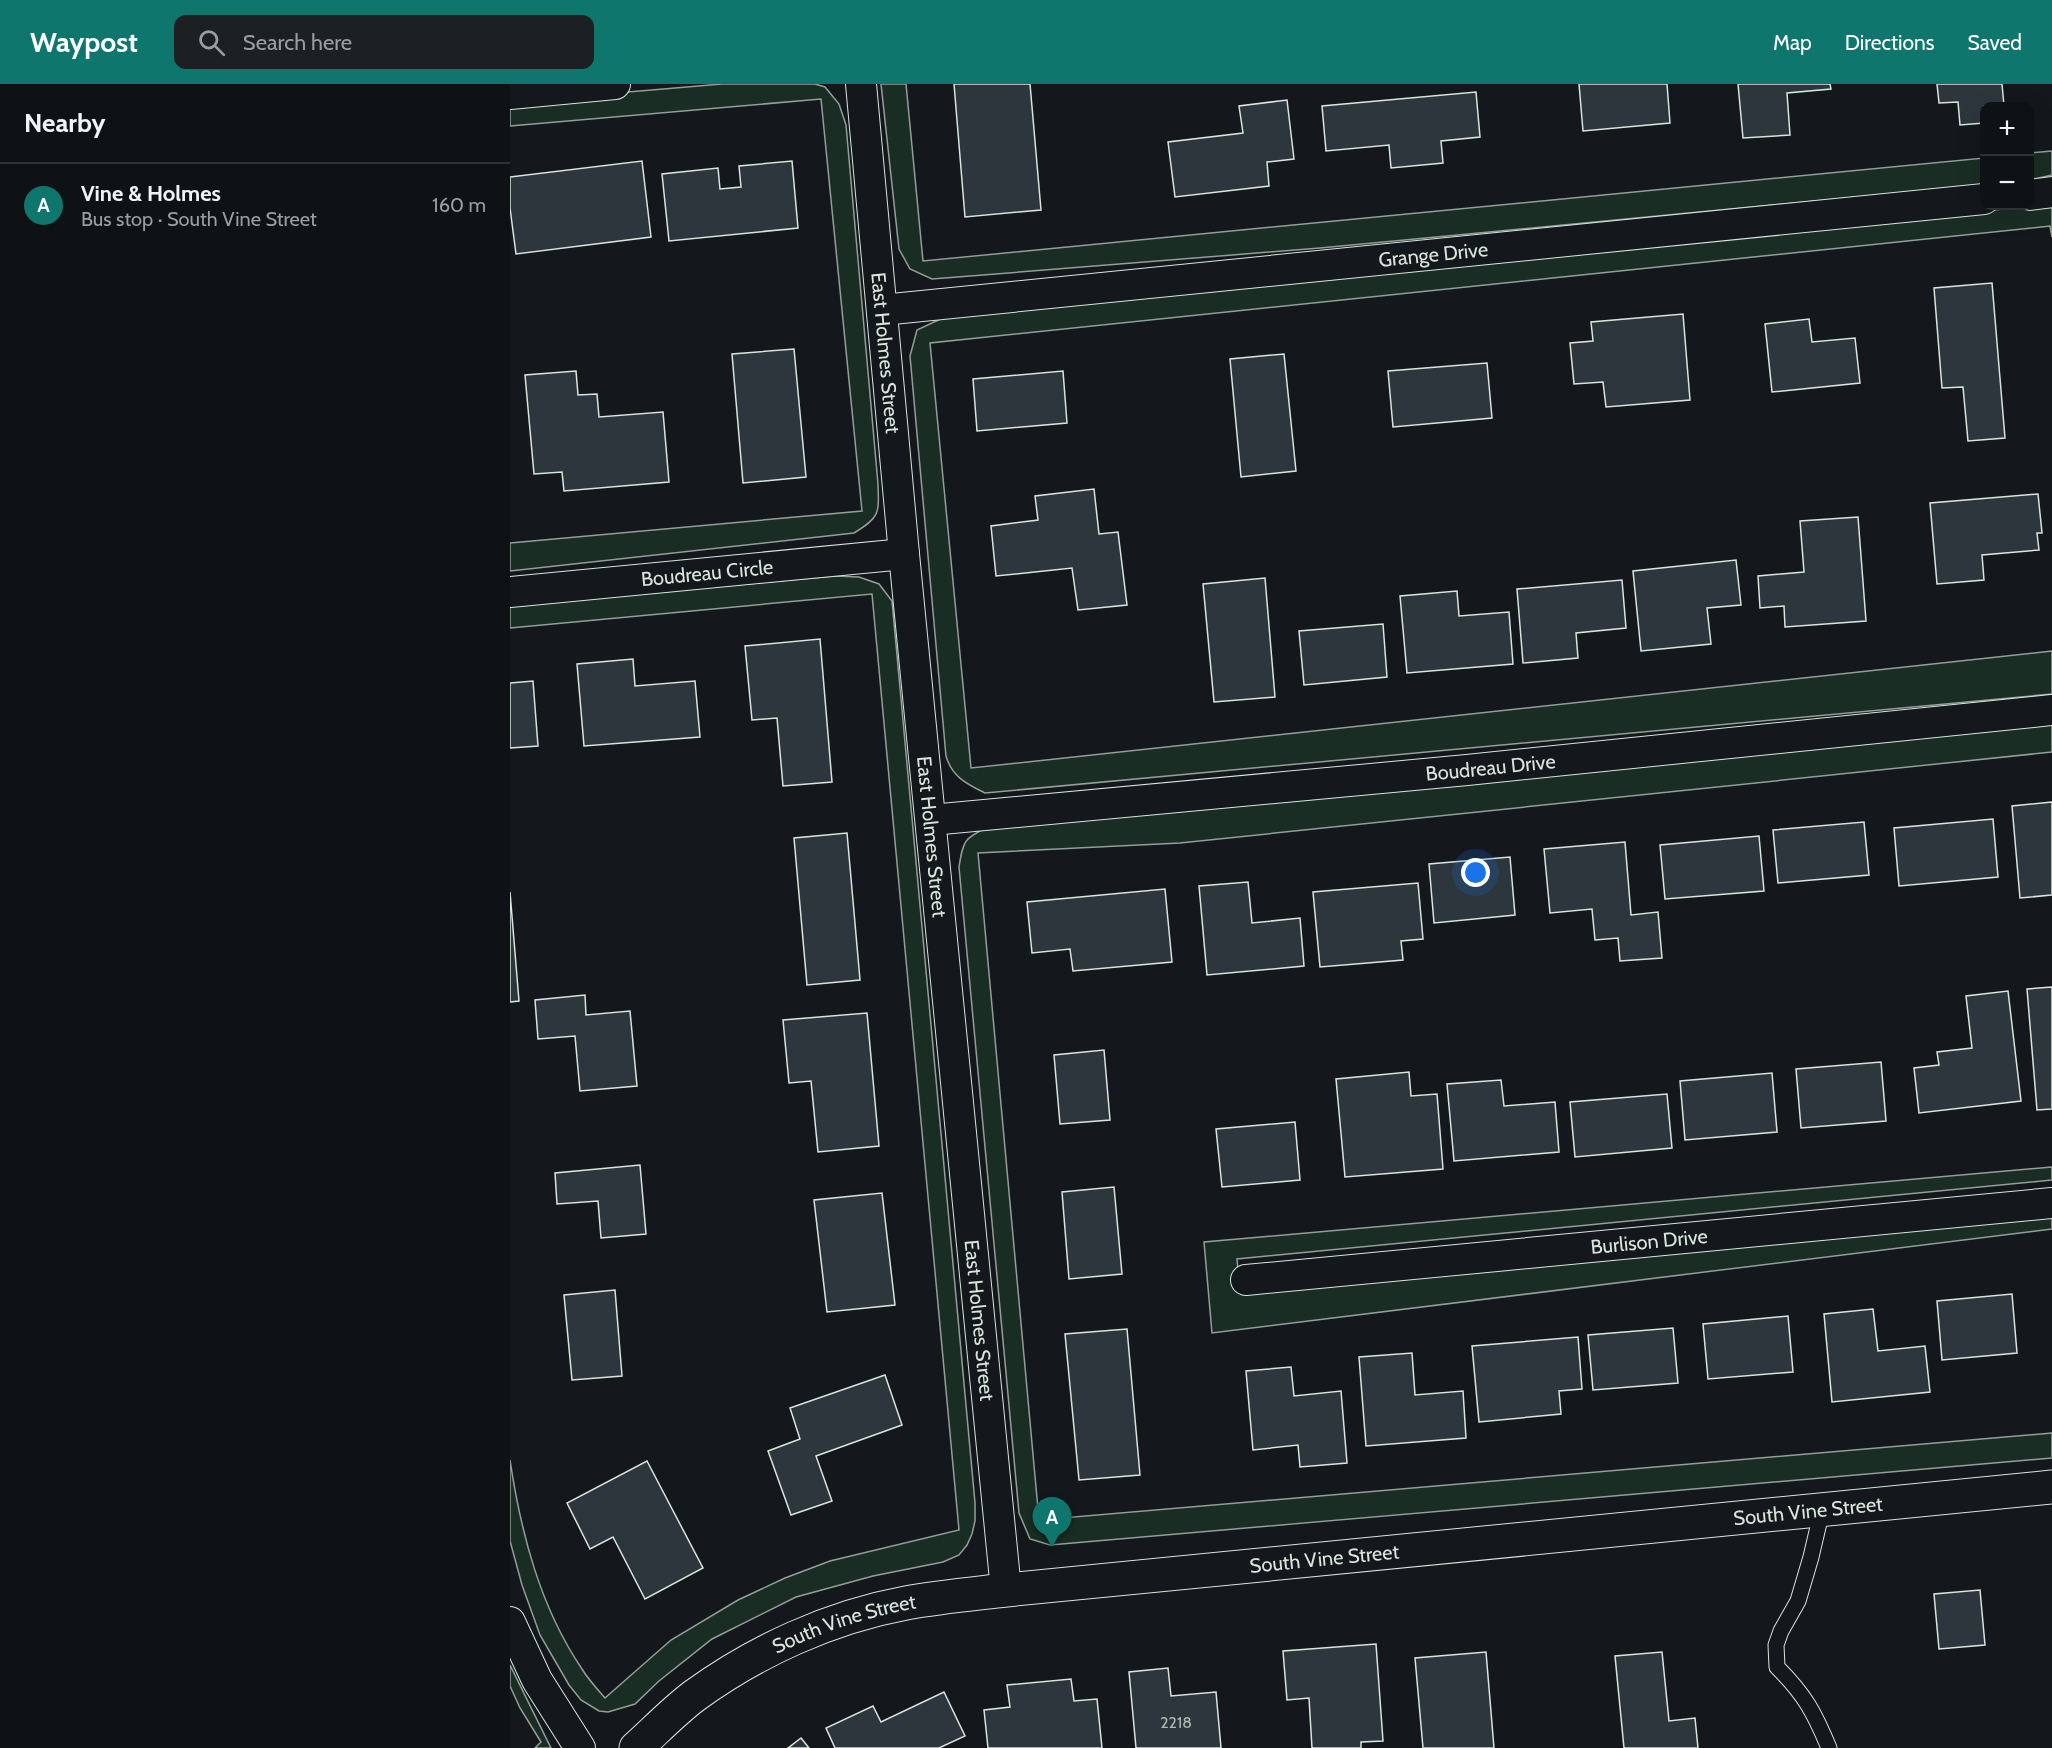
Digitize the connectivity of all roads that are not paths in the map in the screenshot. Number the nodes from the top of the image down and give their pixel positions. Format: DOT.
graph roads {
  1 [pos="615,84"];
  2 [pos="861,84"];
  3 [pos="510,94"];
  4 [pos="2052,192"];
  5 [pos="2034,194"];
  6 [pos="1980,199"];
  7 [pos="882,310"];
  8 [pos="904,554"];
  9 [pos="510,592"];
  10 [pos="2052,710"];
  11 [pos="931,820"];
  12 [pos="2052,1203"];
  13 [pos="1246,1280"];
  14 [pos="2052,1487"];
  15 [pos="1822,1510"];
  16 [pos="1006,1590"];
  17 [pos="510,1622"];
  18 [pos="580,1748"];
  19 [pos="636,1748"];
  20 [pos="1829,1748"];
  1 -- 3 [label="street"];
  2 -- 7 [label="street, East Holmes Street"];
  4 -- 5 [label="street"];
  6 -- 7 [label="street, Grange Drive"];
  7 -- 8 [label="street, East Holmes Street"];
  8 -- 9 [label="street, Boudreau Circle"];
  8 -- 11 [label="street, East Holmes Street"];
  10 -- 11 [label="street, Boudreau Drive"];
  11 -- 16 [label="street, East Holmes Street"];
  12 -- 13 [label="street, Burlison Drive"];
  14 -- 15 [label="street, South Vine Street"];
  15 -- 16 [label="street, South Vine Street"];
  15 -- 20 [label="lane"];
  16 -- 19 [label="street, South Vine Street"];
  17 -- 18 [label="street"];
}
